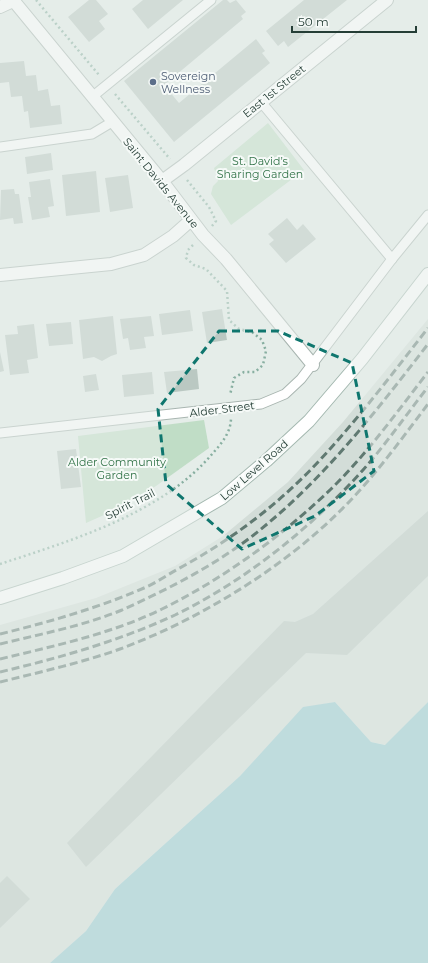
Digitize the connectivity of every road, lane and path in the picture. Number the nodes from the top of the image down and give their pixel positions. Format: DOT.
graph roads {
  1 [pos="14,0"];
  2 [pos="211,0"];
  3 [pos="386,0"];
  4 [pos="0,7"];
  5 [pos="92,97"];
  6 [pos="261,102"];
  7 [pos="112,122"];
  8 [pos="0,147"];
  9 [pos="187,179"];
  10 [pos="162,181"];
  11 [pos="428,215"];
  12 [pos="191,220"];
  13 [pos="209,229"];
  14 [pos="194,244"];
  15 [pos="392,259"];
  16 [pos="428,274"];
  17 [pos="0,275"];
  18 [pos="312,365"];
  19 [pos="230,401"];
  20 [pos="231,414"];
  21 [pos="0,433"];
  22 [pos="0,564"];
  23 [pos="0,598"];
  1 -- 4 [label="street"];
  1 -- 5 [label="street, Saint Davids Avenue"];
  2 -- 5 [label="lane"];
  3 -- 6 [label="street, East 1st Street"];
  5 -- 7 [label="street, Saint Davids Avenue"];
  6 -- 10 [label="street, East 1st Street"];
  6 -- 15 [label="lane"];
  7 -- 8 [label="lane"];
  7 -- 10 [label="street, Saint Davids Avenue"];
  9 -- 13 [label="path"];
  10 -- 12 [label="street, Saint Davids Avenue"];
  11 -- 15 [label="lane, Alder Street"];
  12 -- 17 [label="street"];
  12 -- 18 [label="street, Saint Davids Avenue"];
  14 -- 19 [label="path"];
  15 -- 18 [label="lane, Alder Street"];
  16 -- 23 [label="street, Low Level Road"];
  18 -- 21 [label="lane, Alder Street"];
  20 -- 22 [label="path, Spirit Trail"];
}
